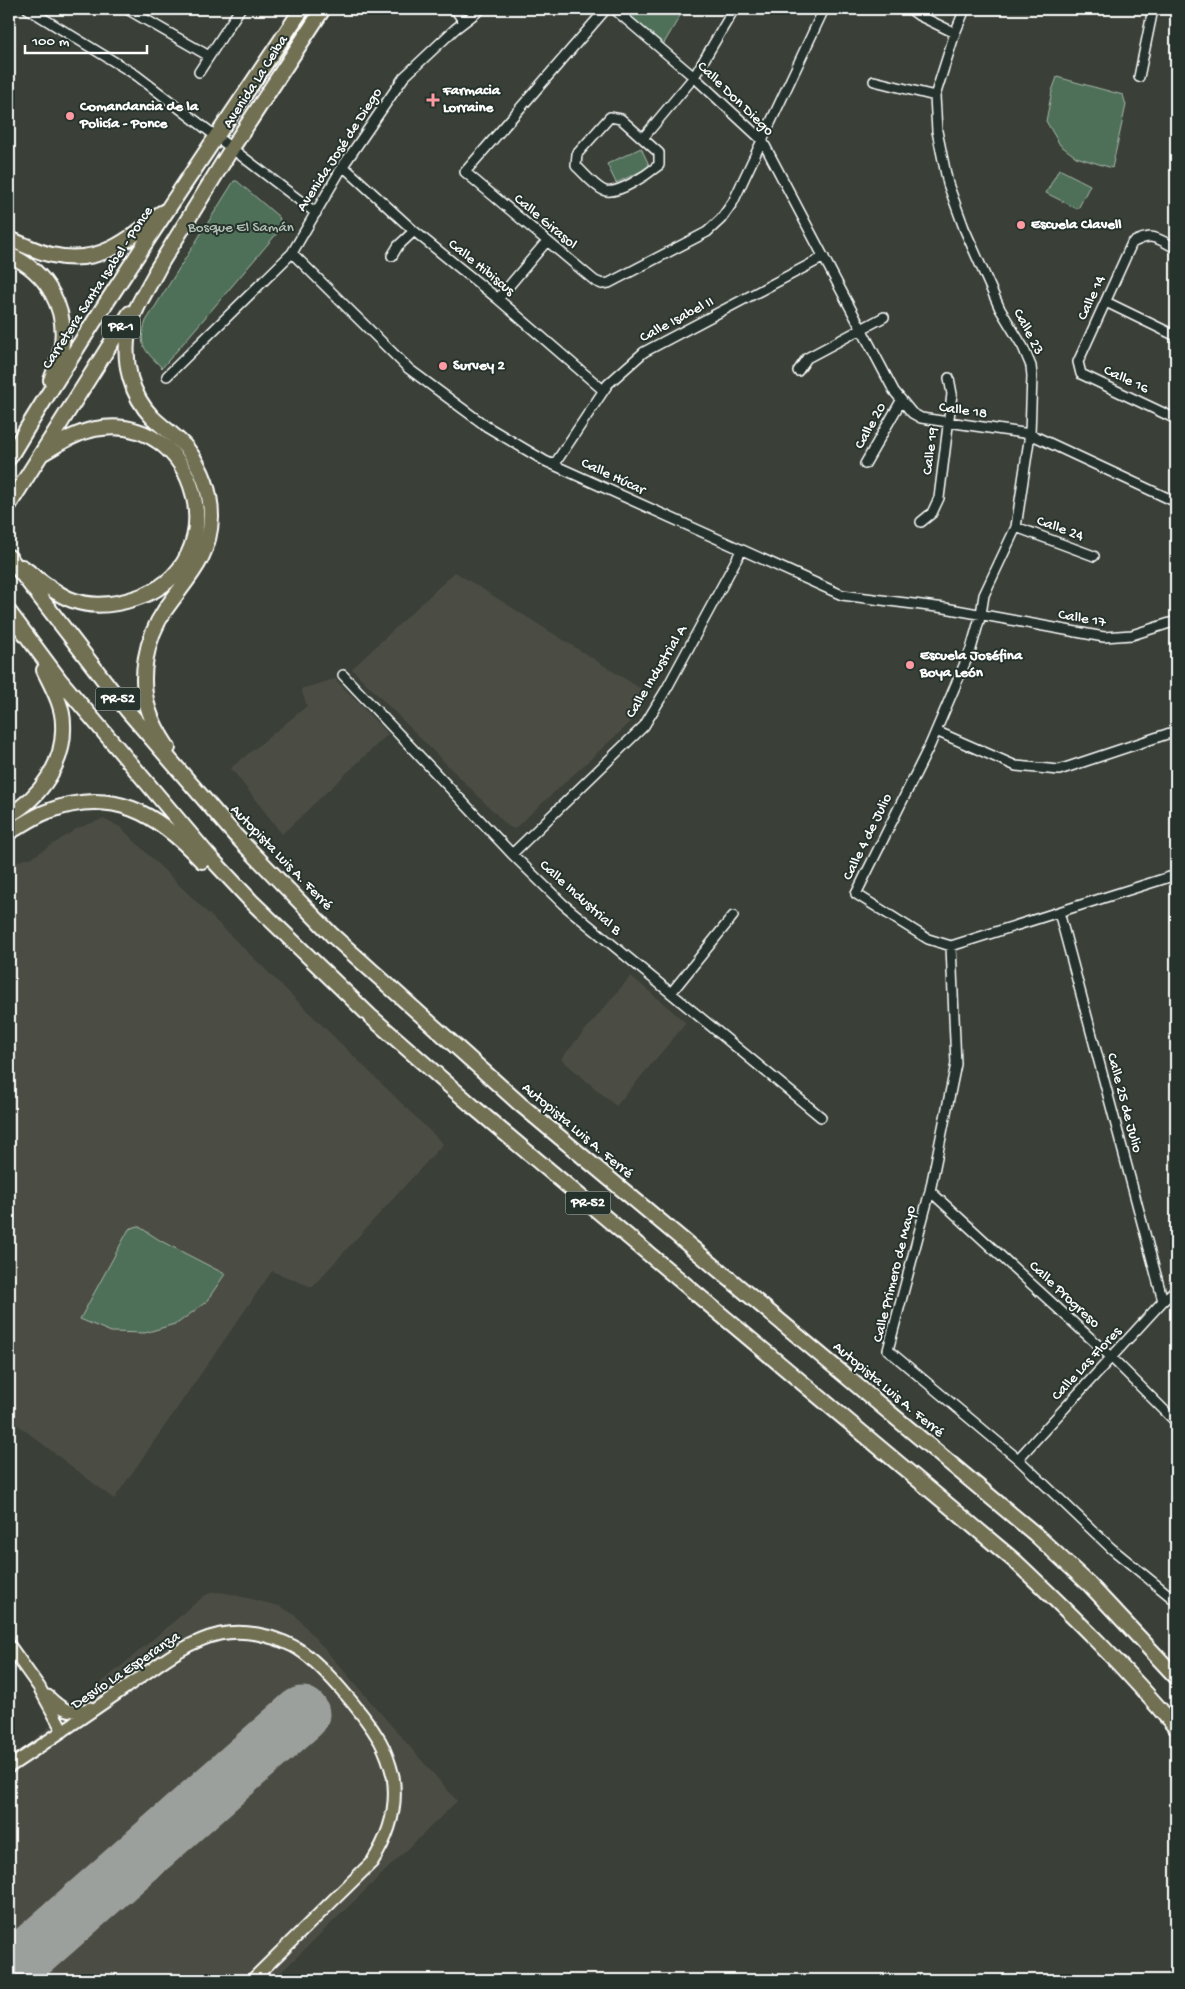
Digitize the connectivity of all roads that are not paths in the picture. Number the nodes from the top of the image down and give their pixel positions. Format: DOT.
graph roads {
  1 [pos="28,9"];
  2 [pos="127,9"];
  3 [pos="240,9"];
  4 [pos="302,9"];
  5 [pos="324,9"];
  6 [pos="455,9"];
  7 [pos="481,9"];
  8 [pos="606,9"];
  9 [pos="614,9"];
  10 [pos="734,9"];
  11 [pos="824,9"];
  12 [pos="910,9"];
  13 [pos="965,9"];
  14 [pos="1152,9"];
  15 [pos="464,22"];
  16 [pos="955,33"];
  17 [pos="209,56"];
  18 [pos="199,72"];
  19 [pos="694,77"];
  20 [pos="1139,77"];
  21 [pos="874,81"];
  22 [pos="936,96"];
  23 [pos="216,137"];
  24 [pos="643,138"];
  25 [pos="762,140"];
  26 [pos="232,148"];
  27 [pos="343,166"];
  28 [pos="173,203"];
  29 [pos="316,214"];
  30 [pos="414,231"];
  31 [pos="9,239"];
  32 [pos="547,241"];
  33 [pos="1176,248"];
  34 [pos="292,254"];
  35 [pos="9,255"];
  36 [pos="392,256"];
  37 [pos="824,257"];
  38 [pos="160,265"];
  39 [pos="498,299"];
  40 [pos="1106,302"];
  41 [pos="884,317"];
  42 [pos="860,329"];
  43 [pos="1176,336"];
  44 [pos="798,371"];
  45 [pos="167,376"];
  46 [pos="949,378"];
  47 [pos="1091,379"];
  48 [pos="603,390"];
  49 [pos="901,401"];
  50 [pos="37,411"];
  51 [pos="1176,420"];
  52 [pos="949,423"];
  53 [pos="1030,434"];
  54 [pos="40,455"];
  55 [pos="9,458"];
  56 [pos="865,464"];
  57 [pos="554,465"];
  58 [pos="1176,502"];
  59 [pos="9,505"];
  60 [pos="921,522"];
  61 [pos="1016,527"];
  62 [pos="741,550"];
  63 [pos="1094,556"];
  64 [pos="9,557"];
  65 [pos="9,612"];
  66 [pos="981,614"];
  67 [pos="1176,621"];
  68 [pos="33,644"];
  69 [pos="343,675"];
  70 [pos="936,731"];
  71 [pos="1176,731"];
  72 [pos="9,815"];
  73 [pos="9,832"];
  74 [pos="235,835"];
  75 [pos="512,854"];
  76 [pos="1176,875"];
  77 [pos="251,901"];
  78 [pos="1059,912"];
  79 [pos="733,916"];
  80 [pos="951,946"];
  81 [pos="671,993"];
  82 [pos="821,1117"];
  83 [pos="930,1191"];
  84 [pos="1176,1289"];
  85 [pos="1163,1301"];
  86 [pos="1112,1358"];
  87 [pos="1176,1422"];
  88 [pos="1018,1459"];
  89 [pos="1176,1601"];
  90 [pos="9,1645"];
  91 [pos="1176,1677"];
  92 [pos="39,1687"];
  93 [pos="104,1703"];
  94 [pos="1176,1728"];
  95 [pos="63,1731"];
  96 [pos="9,1767"];
  97 [pos="252,1980"];
  1 -- 23 [label="street"];
  2 -- 17 [label="street"];
  3 -- 17 [label="street"];
  4 -- 23 [label="highway, Avenida La Ceiba / PR-1"];
  5 -- 26 [label="highway, Avenida La Ceiba / PR-1"];
  6 -- 15 [label="street"];
  7 -- 15 [label="street, Avenida José de Diego"];
  8 -- 32 [label="street, Calle Girasol"];
  9 -- 19 [label="street, Calle Don Diego"];
  10 -- 19 [label="street"];
  11 -- 25 [label="street, Calle Girasol"];
  12 -- 16 [label="street"];
  13 -- 16 [label="street"];
  14 -- 20 [label="street"];
  15 -- 27 [label="street, Avenida José de Diego"];
  16 -- 22 [label="street"];
  17 -- 18 [label="street"];
  19 -- 24 [label="street"];
  19 -- 25 [label="street, Calle Don Diego"];
  21 -- 22 [label="street"];
  22 -- 53 [label="street, Calle 23"];
  23 -- 26 [label="street"];
  23 -- 28 [label="highway, Carretera Santa Isabel - Ponce / PR-1"];
  24 -- 24 [label="street"];
  25 -- 32 [label="street, Calle Girasol"];
  25 -- 37 [label="street, Calle Don Diego"];
  26 -- 29 [label="street"];
  26 -- 38 [label="highway, PR-1"];
  27 -- 29 [label="street, Avenida José de Diego"];
  27 -- 30 [label="street, Calle Hibiscus"];
  28 -- 31 [label="highway"];
  28 -- 50 [label="highway, Carretera Santa Isabel - Ponce / PR-1"];
  29 -- 34 [label="street, Avenida José de Diego"];
  30 -- 36 [label="street"];
  30 -- 39 [label="street, Calle Hibiscus"];
  32 -- 39 [label="street"];
  33 -- 40 [label="street, Calle 14"];
  34 -- 45 [label="street, Avenida José de Diego"];
  34 -- 57 [label="street, Calle Húcar"];
  35 -- 50 [label="highway"];
  37 -- 42 [label="street, Calle 18"];
  37 -- 48 [label="street, Calle Isabel II"];
  38 -- 54 [label="highway, PR-1"];
  38 -- 74 [label="highway"];
  39 -- 48 [label="street, Calle Hibiscus"];
  40 -- 43 [label="street"];
  40 -- 47 [label="street, Calle 14"];
  41 -- 42 [label="street"];
  42 -- 44 [label="street"];
  42 -- 49 [label="street, Calle 18"];
  46 -- 52 [label="street, Calle 19"];
  47 -- 51 [label="street, Calle 16"];
  48 -- 57 [label="street, Calle Isabel II"];
  49 -- 52 [label="street, Calle 18"];
  49 -- 56 [label="street, Calle 20"];
  50 -- 55 [label="highway, Carretera Santa Isabel - Ponce / PR-1"];
  52 -- 53 [label="street, Calle 18"];
  52 -- 60 [label="street, Calle 19"];
  53 -- 58 [label="street, Calle 18"];
  53 -- 61 [label="street, Calle 23"];
  54 -- 59 [label="highway, PR-1"];
  54 -- 64 [label="highway"];
  57 -- 62 [label="street, Calle Húcar"];
  61 -- 63 [label="street, Calle 24"];
  61 -- 66 [label="street, Calle 23"];
  62 -- 66 [label="street, Calle Húcar"];
  62 -- 75 [label="street, Calle Industrial A"];
  64 -- 74 [label="highway, Autopista Luis A. Ferré / PR-52"];
  65 -- 68 [label="highway, PR-52"];
  66 -- 67 [label="street, Calle 17"];
  66 -- 70 [label="street, Calle 4 de Julio"];
  68 -- 72 [label="highway"];
  68 -- 77 [label="highway, PR-52"];
  69 -- 75 [label="street, Calle Industrial B"];
  70 -- 71 [label="street"];
  70 -- 80 [label="street, Calle 4 de Julio"];
  73 -- 77 [label="highway"];
  74 -- 91 [label="highway, Autopista Luis A. Ferré / PR-52"];
  75 -- 81 [label="street, Calle Industrial B"];
  76 -- 78 [label="street"];
  77 -- 94 [label="highway, PR-52"];
  78 -- 80 [label="street"];
  78 -- 85 [label="street, Calle 25 de Julio"];
  79 -- 81 [label="street"];
  80 -- 83 [label="street, Calle Primero de Mayo"];
  81 -- 82 [label="street, Calle Industrial B"];
  83 -- 86 [label="street, Calle Progreso"];
  83 -- 88 [label="street, Calle Primero de Mayo"];
  84 -- 85 [label="street, Calle Las Flores"];
  85 -- 86 [label="street, Calle Las Flores"];
  86 -- 87 [label="street, Calle Progreso"];
  86 -- 88 [label="street, Calle Las Flores"];
  88 -- 89 [label="street, Calle Primero de Mayo"];
  90 -- 92 [label="main road"];
  92 -- 93 [label="main road"];
  92 -- 95 [label="main road"];
  93 -- 95 [label="main road, Desvío La Esperanza"];
  93 -- 97 [label="main road, Desvío La Esperanza"];
  95 -- 96 [label="main road, Desvío La Esperanza"];
}
